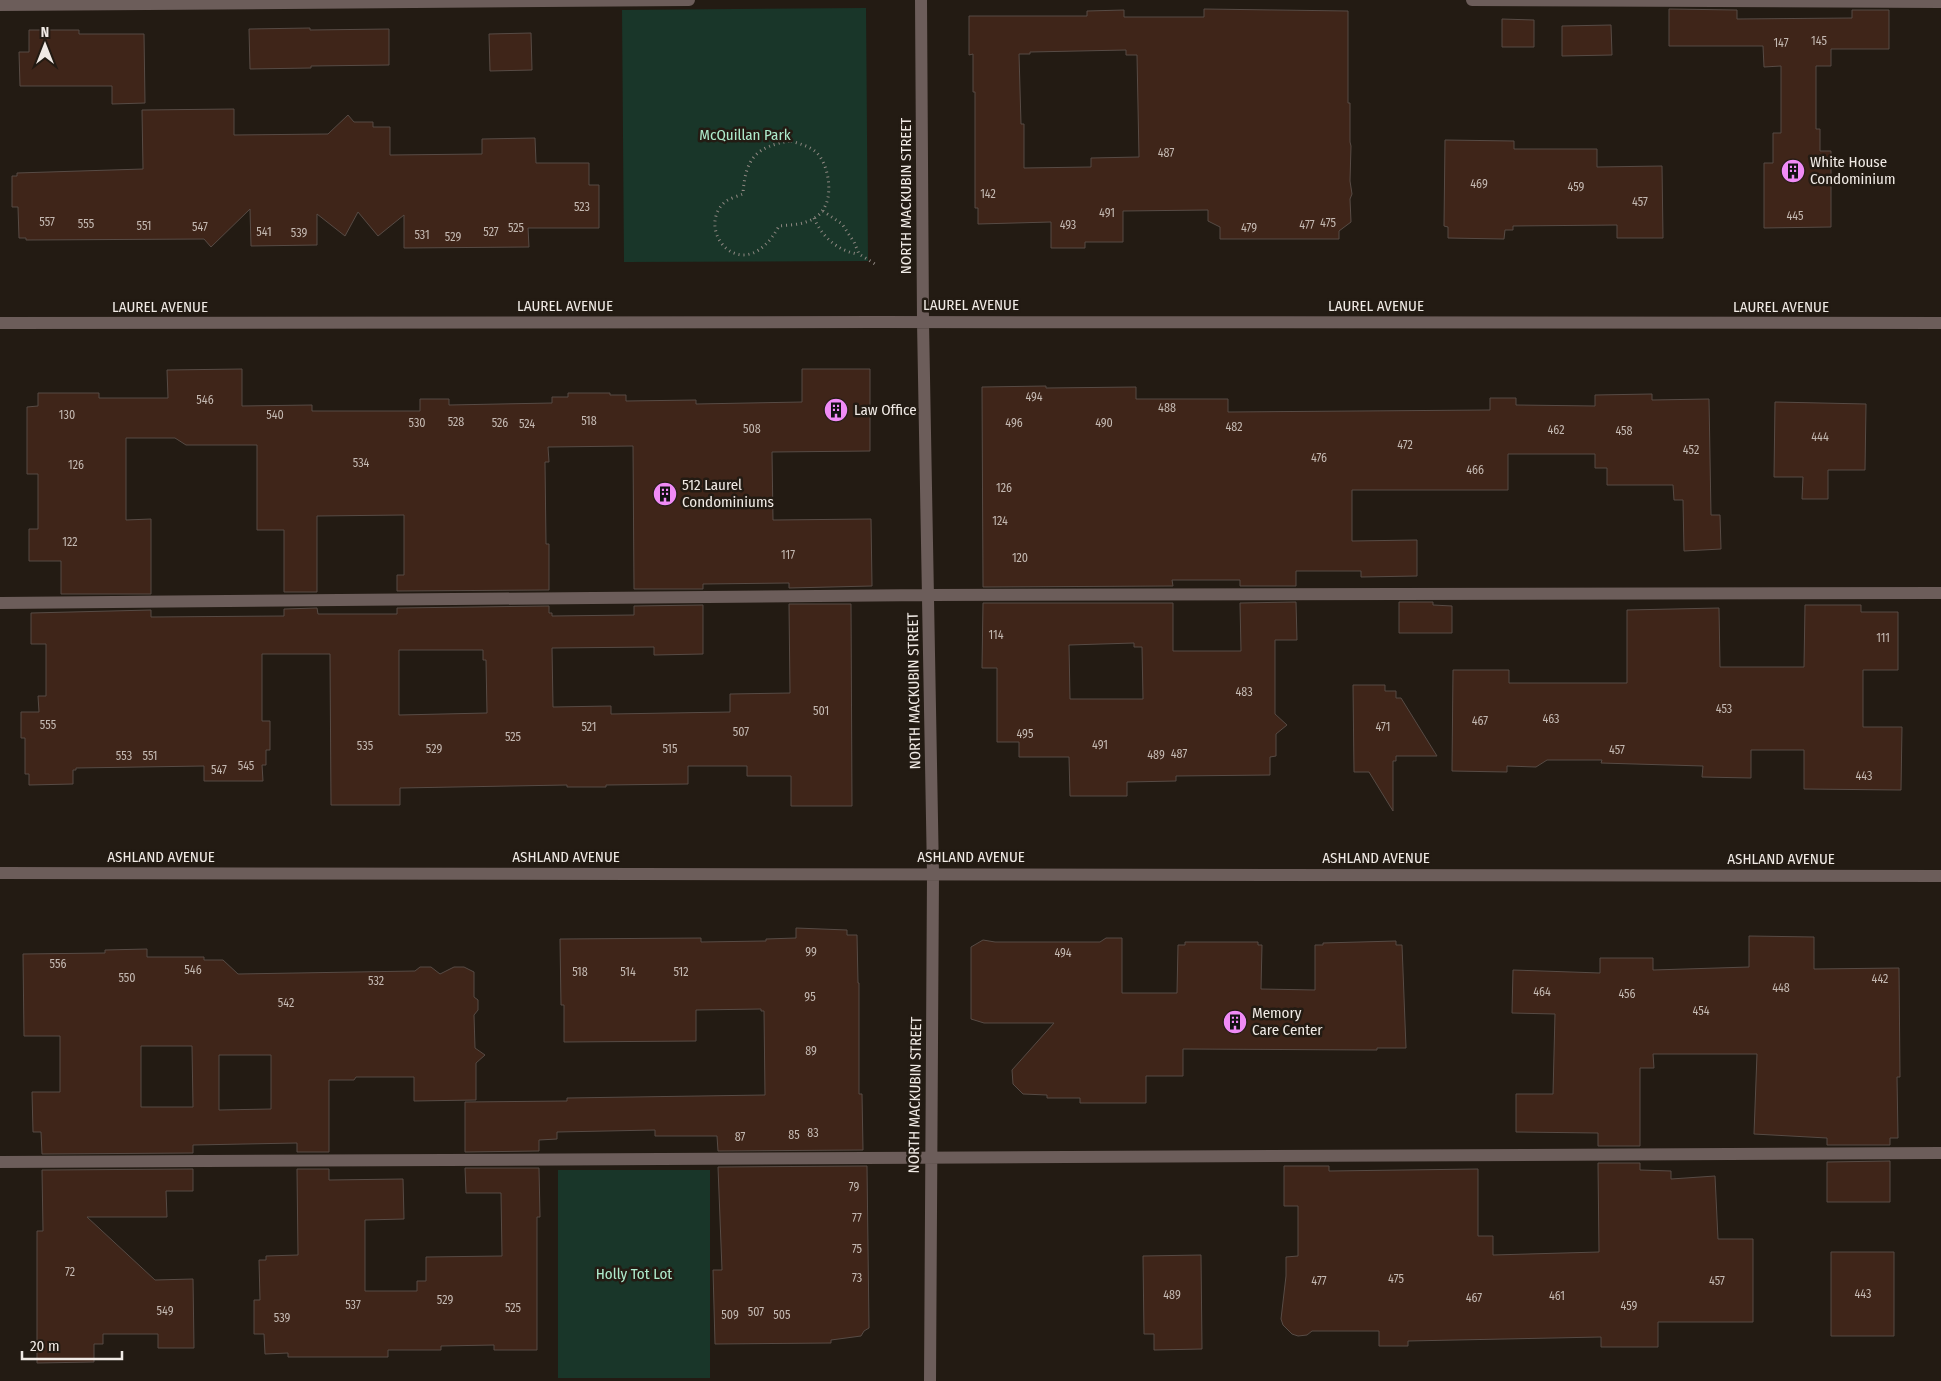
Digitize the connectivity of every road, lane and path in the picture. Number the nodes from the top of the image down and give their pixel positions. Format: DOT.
graph roads {
  1 [pos="676,0"];
  2 [pos="689,0"];
  3 [pos="921,0"];
  4 [pos="1472,0"];
  5 [pos="1941,2"];
  6 [pos="0,5"];
  7 [pos="823,210"];
  8 [pos="814,218"];
  9 [pos="859,254"];
  10 [pos="875,264"];
  11 [pos="923,322"];
  12 [pos="0,323"];
  13 [pos="1941,323"];
  14 [pos="1941,593"];
  15 [pos="929,595"];
  16 [pos="0,603"];
  17 [pos="0,873"];
  18 [pos="933,874"];
  19 [pos="1941,876"];
  20 [pos="1941,1153"];
  21 [pos="930,1157"];
  22 [pos="0,1162"];
  23 [pos="930,1381"];
  1 -- 2 [label="street"];
  1 -- 6 [label="street"];
  3 -- 11 [label="street, NORTH MACKUBIN STREET"];
  4 -- 5 [label="street"];
  7 -- 8 [label="path"];
  7 -- 8 [label="path"];
  7 -- 9 [label="path"];
  8 -- 9 [label="path"];
  9 -- 10 [label="path"];
  11 -- 12 [label="street, LAUREL AVENUE"];
  11 -- 13 [label="street, LAUREL AVENUE"];
  11 -- 15 [label="street, NORTH MACKUBIN STREET"];
  14 -- 15 [label="street"];
  15 -- 16 [label="street"];
  15 -- 18 [label="street, NORTH MACKUBIN STREET"];
  17 -- 18 [label="street, ASHLAND AVENUE"];
  18 -- 19 [label="street, ASHLAND AVENUE"];
  18 -- 21 [label="street, NORTH MACKUBIN STREET"];
  20 -- 21 [label="street"];
  21 -- 22 [label="street"];
  21 -- 23 [label="street, NORTH MACKUBIN STREET"];
}
